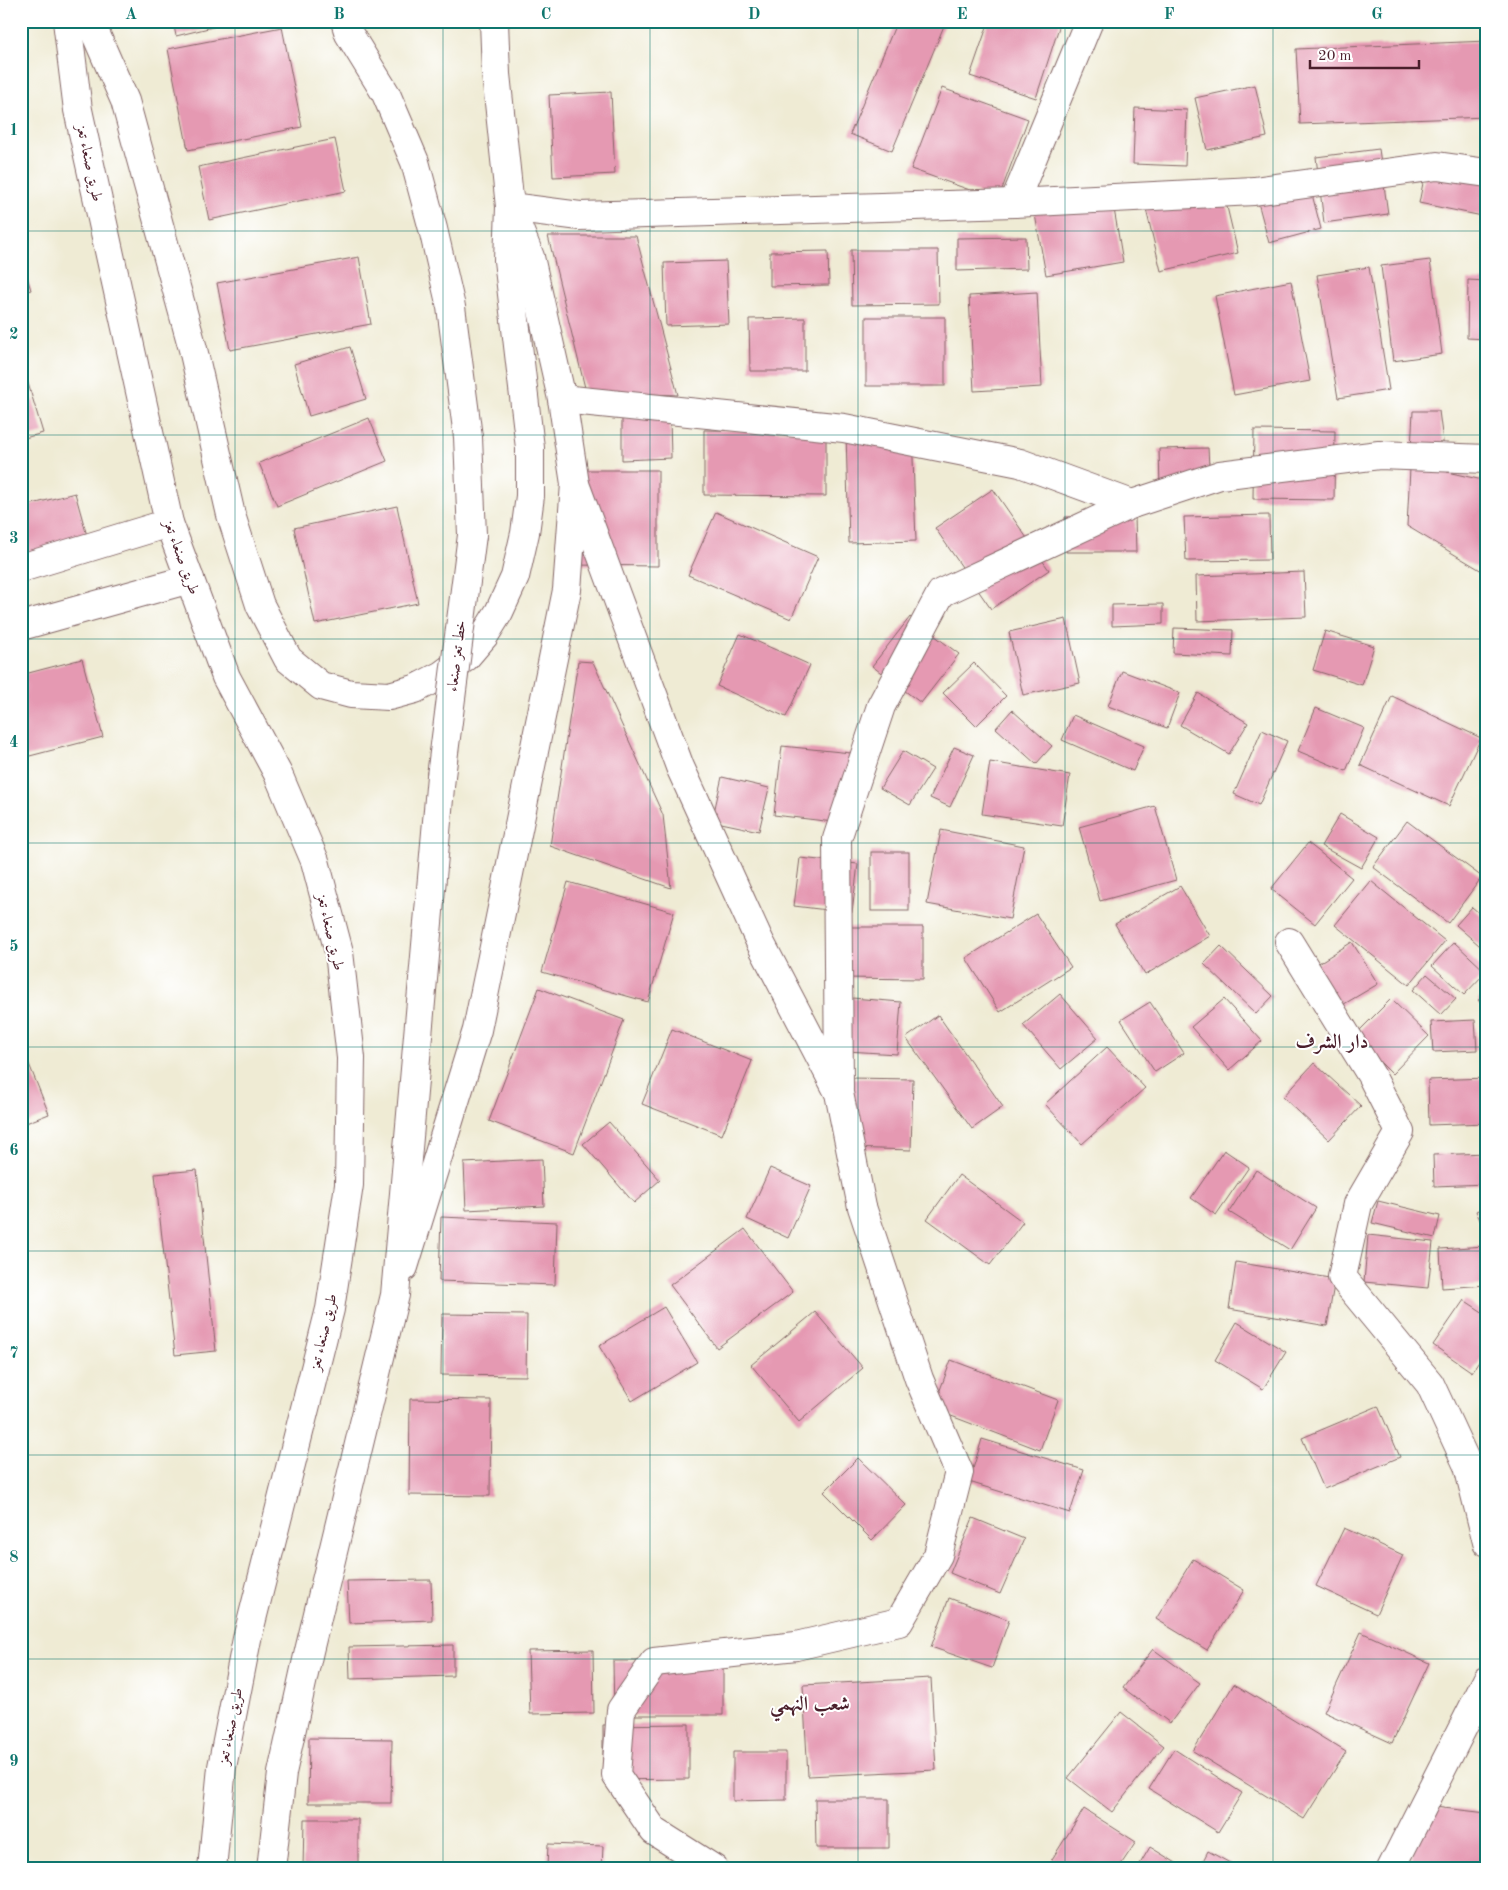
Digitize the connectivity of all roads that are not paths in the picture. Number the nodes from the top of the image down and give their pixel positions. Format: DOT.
graph roads {
  1 [pos="67,21"];
  2 [pos="90,21"];
  3 [pos="345,21"];
  4 [pos="494,21"];
  5 [pos="1089,21"];
  6 [pos="1487,173"];
  7 [pos="1014,203"];
  8 [pos="510,207"];
  9 [pos="562,399"];
  10 [pos="1487,459"];
  11 [pos="575,484"];
  12 [pos="1132,504"];
  13 [pos="169,522"];
  14 [pos="21,568"];
  15 [pos="190,579"];
  16 [pos="21,626"];
  17 [pos="1289,942"];
  18 [pos="839,1093"];
  19 [pos="395,1295"];
  20 [pos="1487,1542"];
  21 [pos="1487,1680"];
  22 [pos="212,1869"];
  23 [pos="271,1869"];
  24 [pos="714,1869"];
  25 [pos="1391,1869"];
  1 -- 13 [label="main road, طريق صنعاء تعز"];
  2 -- 8 [label="main road"];
  3 -- 19 [label="main road, خط تعز صنعاء, bridge"];
  4 -- 8 [label="main road"];
  5 -- 7 [label="main road"];
  6 -- 7 [label="main road"];
  7 -- 8 [label="main road"];
  8 -- 9 [label="main road"];
  9 -- 11 [label="main road"];
  9 -- 12 [label="main road"];
  10 -- 12 [label="main road"];
  11 -- 18 [label="main road"];
  11 -- 19 [label="main road"];
  12 -- 18 [label="main road"];
  13 -- 14 [label="main road"];
  13 -- 15 [label="main road, طريق صنعاء تعز"];
  15 -- 16 [label="main road"];
  15 -- 22 [label="main road, طريق صنعاء تعز"];
  17 -- 20 [label="main road"];
  18 -- 24 [label="main road"];
  19 -- 23 [label="main road"];
  21 -- 25 [label="main road"];
}
